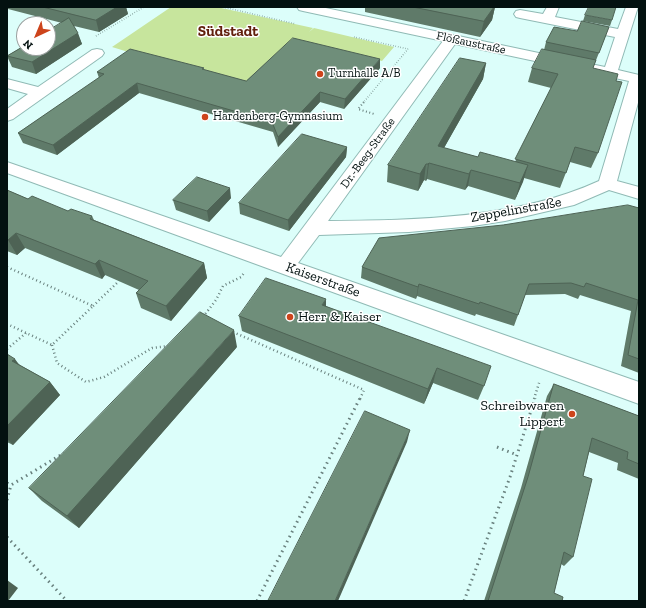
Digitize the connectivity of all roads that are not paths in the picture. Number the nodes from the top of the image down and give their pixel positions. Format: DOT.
graph roads {
  1 [pos="303,7"];
  2 [pos="553,7"];
  3 [pos="632,7"];
  4 [pos="520,14"];
  5 [pos="547,19"];
  6 [pos="622,34"];
  7 [pos="452,39"];
  8 [pos="97,53"];
  9 [pos="610,73"];
  10 [pos="638,79"];
  11 [pos="7,83"];
  12 [pos="40,93"];
  13 [pos="7,116"];
  14 [pos="7,167"];
  15 [pos="607,184"];
  16 [pos="639,193"];
  17 [pos="312,228"];
  18 [pos="284,266"];
  19 [pos="639,393"];
  1 -- 7 [label="street, Flößaustraße"];
  2 -- 5 [label="street"];
  3 -- 6 [label="street"];
  4 -- 5 [label="street"];
  5 -- 6 [label="street"];
  6 -- 9 [label="street"];
  7 -- 9 [label="street, Flößaustraße"];
  7 -- 17 [label="street, Dr.-Beeg-Straße"];
  8 -- 12 [label="street"];
  9 -- 10 [label="street, Flößaustraße"];
  10 -- 15 [label="street"];
  11 -- 12 [label="street"];
  12 -- 13 [label="street"];
  14 -- 18 [label="street, Kaiserstraße"];
  15 -- 16 [label="street"];
  15 -- 17 [label="street, Zeppelinstraße"];
  17 -- 18 [label="street, Dr.-Beeg-Straße"];
  18 -- 19 [label="street, Kaiserstraße"];
}
